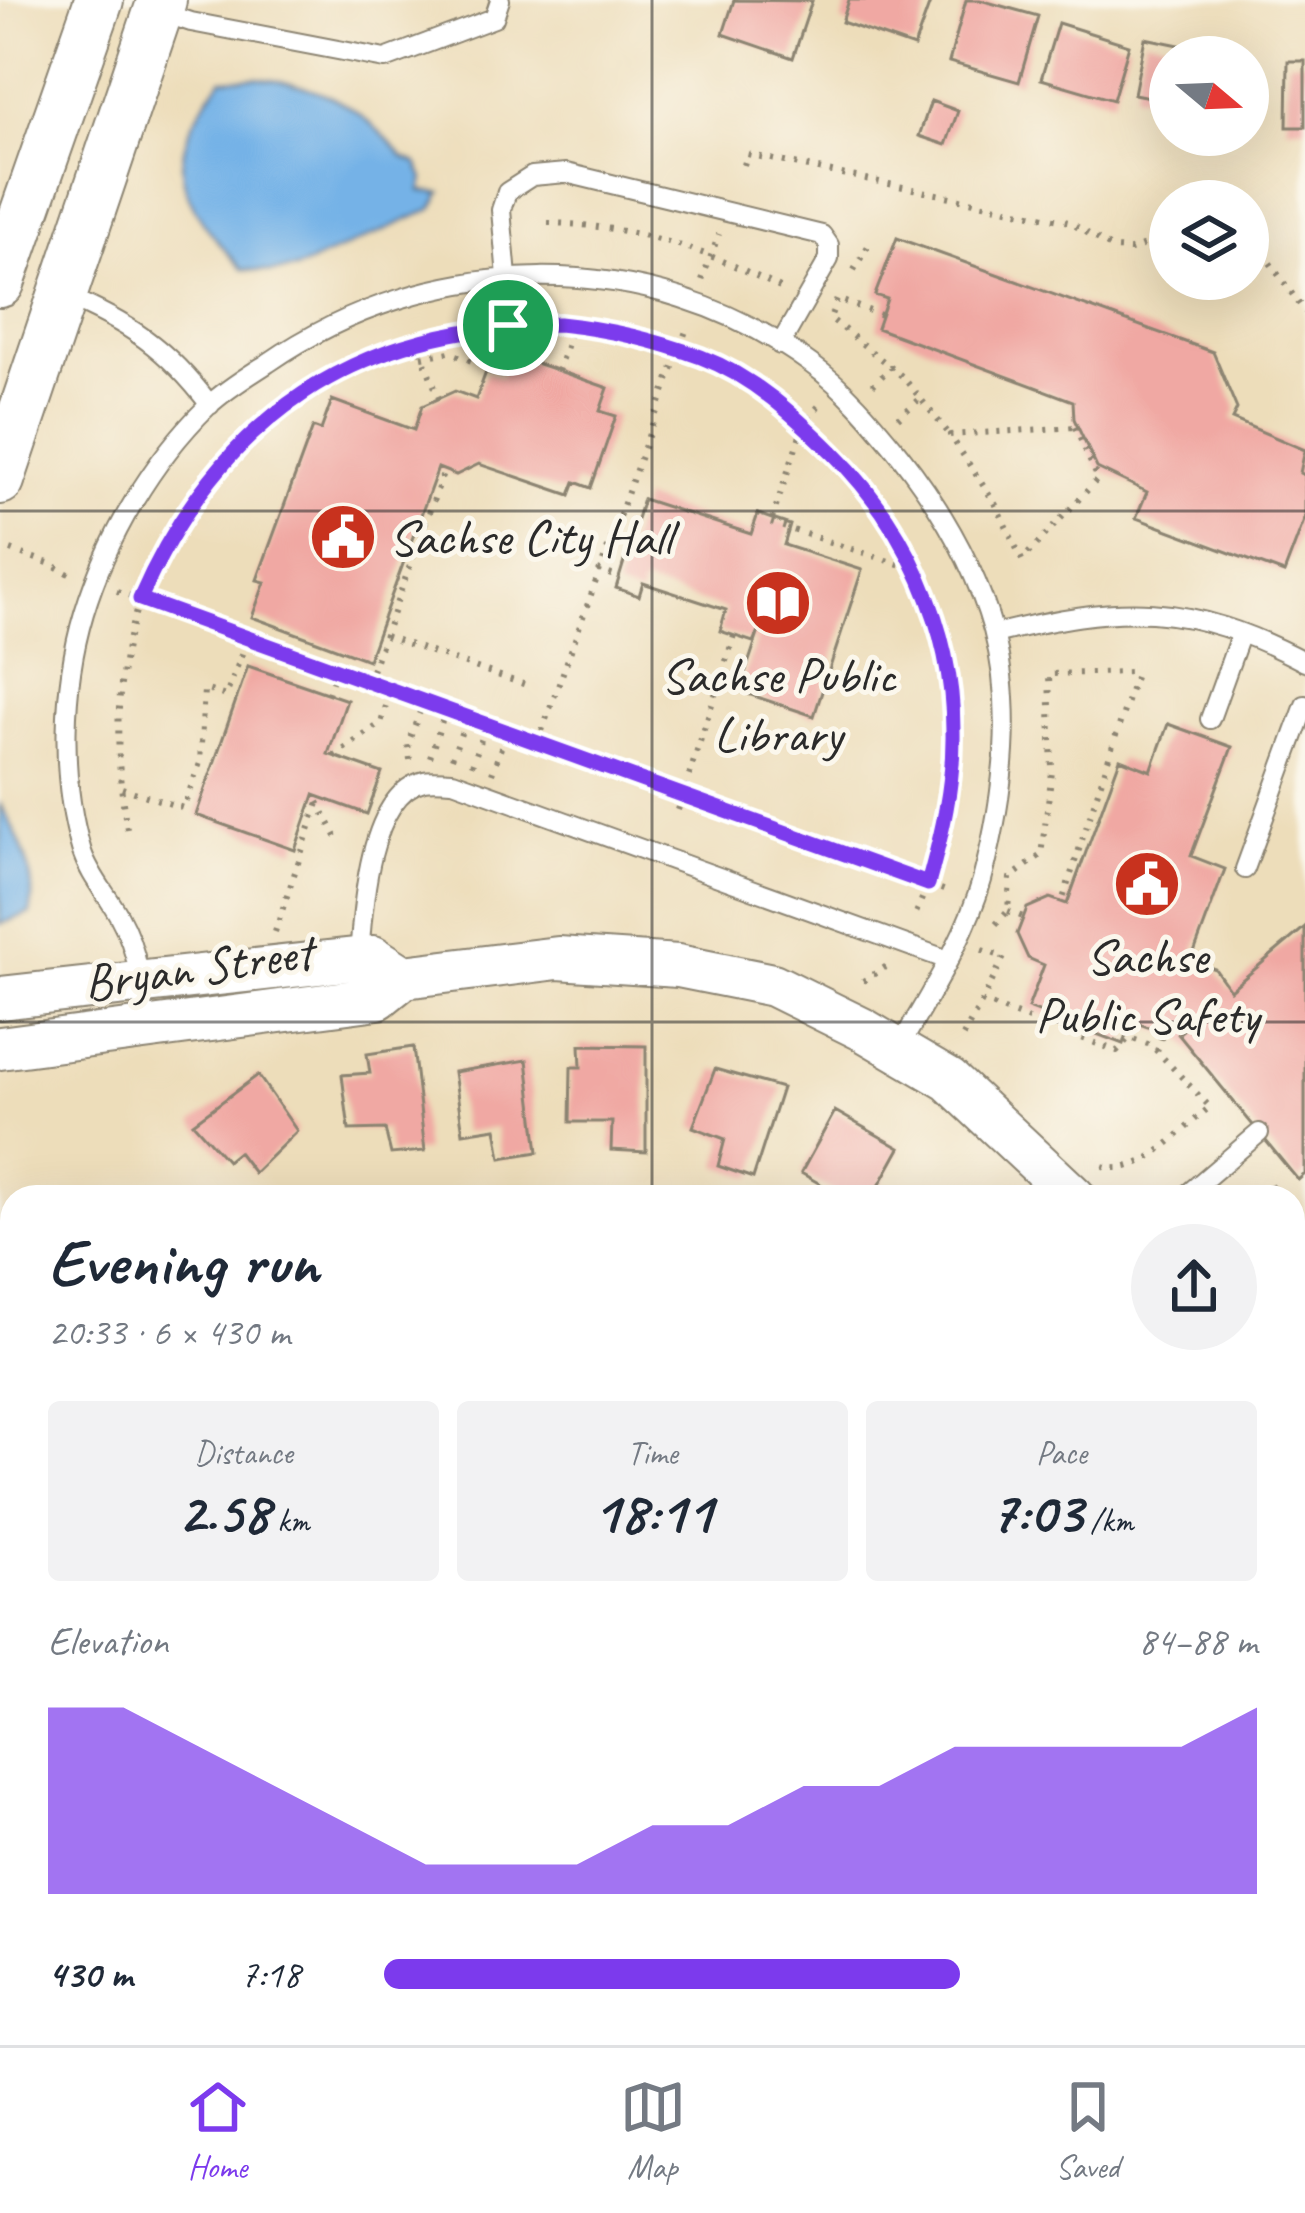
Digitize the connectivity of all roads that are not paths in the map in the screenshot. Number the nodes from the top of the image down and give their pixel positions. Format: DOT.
graph roads {
  1 [pos="99,0"];
  2 [pos="500,0"];
  3 [pos="160,6"];
  4 [pos="1,278"];
  5 [pos="507,278"];
  6 [pos="62,295"];
  7 [pos="780,344"];
  8 [pos="210,405"];
  9 [pos="0,480"];
  10 [pos="1241,633"];
  11 [pos="994,634"];
  12 [pos="1305,662"];
  13 [pos="1305,705"];
  14 [pos="1210,719"];
  15 [pos="1245,869"];
  16 [pos="948,961"];
  17 [pos="361,979"];
  18 [pos="142,983"];
  19 [pos="0,998"];
  20 [pos="145,1028"];
  21 [pos="0,1048"];
  22 [pos="898,1050"];
  23 [pos="1258,1133"];
  24 [pos="1061,1185"];
  25 [pos="1198,1185"];
  1 -- 4 [label="main road"];
  2 -- 3 [label="lane"];
  3 -- 6 [label="main road"];
  4 -- 6 [label="street"];
  5 -- 7 [label="lane"];
  5 -- 7 [label="lane"];
  5 -- 8 [label="lane"];
  6 -- 8 [label="lane"];
  6 -- 9 [label="main road"];
  7 -- 11 [label="lane"];
  8 -- 18 [label="lane"];
  10 -- 11 [label="lane"];
  10 -- 12 [label="lane"];
  10 -- 14 [label="lane"];
  11 -- 16 [label="lane"];
  13 -- 15 [label="lane"];
  16 -- 17 [label="lane"];
  16 -- 22 [label="lane"];
  17 -- 18 [label="street, Bryan Street"];
  17 -- 20 [label="street, Bryan Street"];
  17 -- 22 [label="street, Bryan Street"];
  18 -- 19 [label="street, Bryan Street"];
  18 -- 20 [label="lane"];
  20 -- 21 [label="street, Bryan Street"];
  22 -- 24 [label="street, Bryan Street"];
  23 -- 25 [label="lane"];
}
